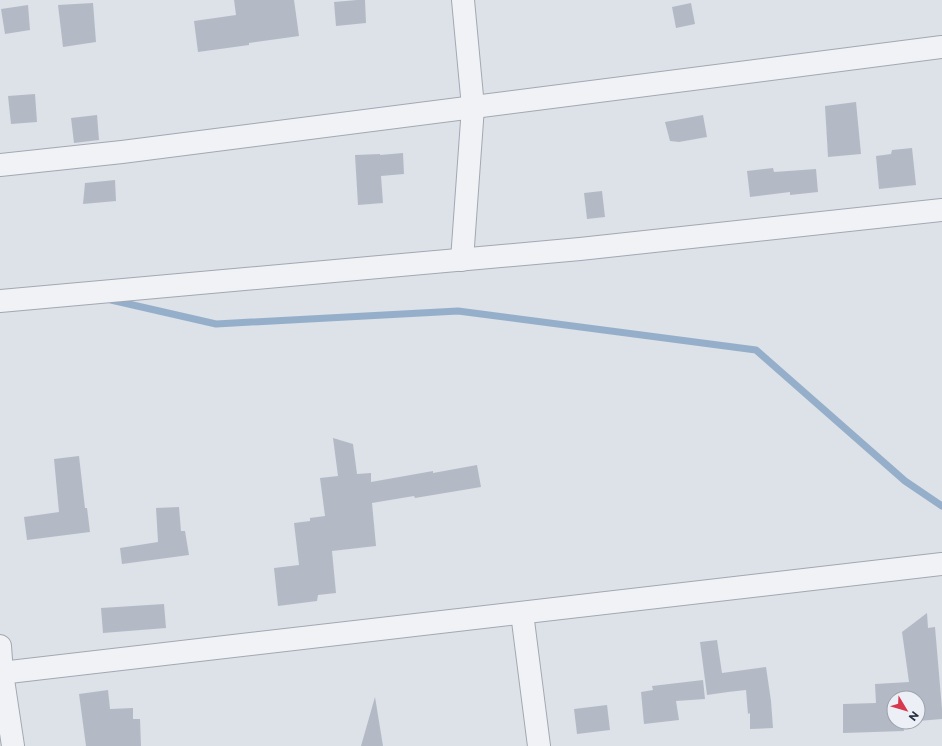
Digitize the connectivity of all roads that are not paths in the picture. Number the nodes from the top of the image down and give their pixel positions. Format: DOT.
graph roads {
  1 [pos="463,0"];
  2 [pos="942,47"];
  3 [pos="473,107"];
  4 [pos="0,165"];
  5 [pos="942,210"];
  6 [pos="462,260"];
  7 [pos="0,301"];
  8 [pos="942,564"];
  9 [pos="522,612"];
  10 [pos="0,646"];
  11 [pos="1,673"];
  12 [pos="13,746"];
  13 [pos="539,746"];
  1 -- 3 [label="street"];
  2 -- 3 [label="street"];
  3 -- 4 [label="street"];
  3 -- 6 [label="street"];
  5 -- 6 [label="street"];
  6 -- 7 [label="street"];
  8 -- 9 [label="street"];
  9 -- 11 [label="street"];
  9 -- 13 [label="street"];
  10 -- 11 [label="street"];
  11 -- 12 [label="street"];
}
